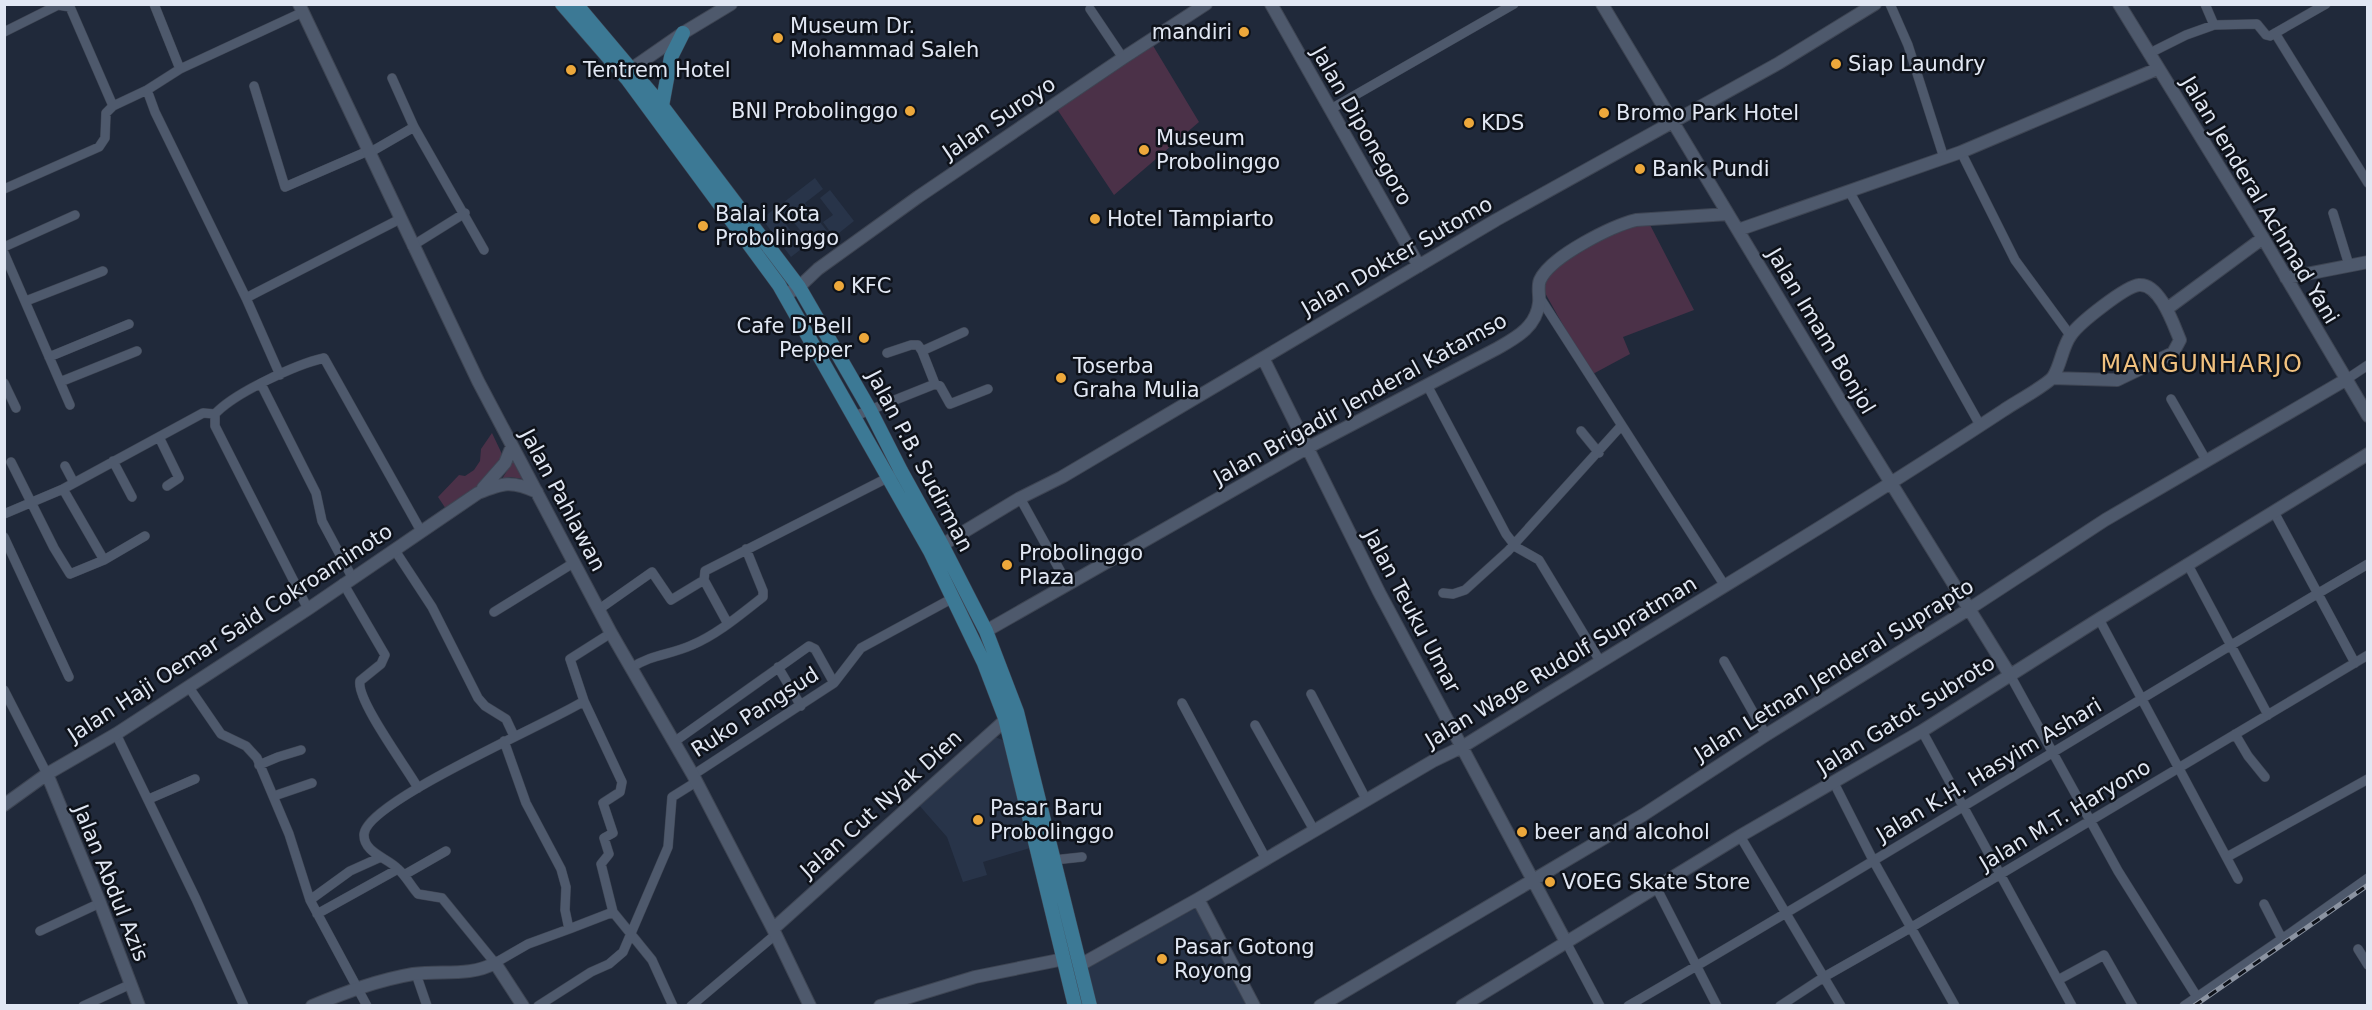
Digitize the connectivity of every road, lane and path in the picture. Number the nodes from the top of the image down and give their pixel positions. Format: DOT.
graph roads {
  1 [pos="154,4"];
  2 [pos="562,4"];
  3 [pos="576,4"];
  4 [pos="730,4"];
  5 [pos="1206,4"];
  6 [pos="1271,4"];
  7 [pos="1514,4"];
  8 [pos="1602,4"];
  9 [pos="1875,4"];
  10 [pos="1890,4"];
  11 [pos="2119,4"];
  12 [pos="2205,4"];
  13 [pos="2326,4"];
  14 [pos="69,6"];
  15 [pos="301,8"];
  16 [pos="1090,9"];
  17 [pos="2214,25"];
  18 [pos="4,32"];
  19 [pos="683,33"];
  20 [pos="2275,33"];
  21 [pos="2148,54"];
  22 [pos="1123,58"];
  23 [pos="180,69"];
  24 [pos="2157,69"];
  25 [pos="627,72"];
  26 [pos="392,78"];
  27 [pos="254,86"];
  28 [pos="147,90"];
  29 [pos="113,106"];
  30 [pos="662,106"];
  31 [pos="1331,109"];
  32 [pos="1672,121"];
  33 [pos="414,127"];
  34 [pos="368,152"];
  35 [pos="1961,152"];
  36 [pos="1944,158"];
  37 [pos="2367,183"];
  38 [pos="4,189"];
  39 [pos="1850,191"];
  40 [pos="733,211"];
  41 [pos="465,213"];
  42 [pos="2332,213"];
  43 [pos="1728,214"];
  44 [pos="75,215"];
  45 [pos="400,219"];
  46 [pos="1738,230"];
  47 [pos="2263,238"];
  48 [pos="412,246"];
  49 [pos="4,247"];
  50 [pos="484,250"];
  51 [pos="4,253"];
  52 [pos="2367,262"];
  53 [pos="2349,265"];
  54 [pos="1419,266"];
  55 [pos="103,271"];
  56 [pos="2286,278"];
  57 [pos="796,282"];
  58 [pos="782,290"];
  59 [pos="246,298"];
  60 [pos="26,301"];
  61 [pos="1542,304"];
  62 [pos="2168,308"];
  63 [pos="129,324"];
  64 [pos="964,332"];
  65 [pos="2070,335"];
  66 [pos="137,351"];
  67 [pos="922,351"];
  68 [pos="887,353"];
  69 [pos="49,357"];
  70 [pos="1263,358"];
  71 [pos="2367,365"];
  72 [pos="280,375"];
  73 [pos="2052,378"];
  74 [pos="2347,379"];
  75 [pos="60,382"];
  76 [pos="4,383"];
  77 [pos="261,384"];
  78 [pos="935,384"];
  79 [pos="1427,385"];
  80 [pos="988,389"];
  81 [pos="2171,399"];
  82 [pos="70,405"];
  83 [pos="16,408"];
  84 [pos="870,410"];
  85 [pos="216,414"];
  86 [pos="855,416"];
  87 [pos="2367,416"];
  88 [pos="1980,425"];
  89 [pos="1624,430"];
  90 [pos="1581,431"];
  91 [pos="159,437"];
  92 [pos="512,446"];
  93 [pos="1306,448"];
  94 [pos="1599,453"];
  95 [pos="2367,454"];
  96 [pos="2206,460"];
  97 [pos="113,461"];
  98 [pos="11,462"];
  99 [pos="65,466"];
  100 [pos="895,474"];
  101 [pos="1891,481"];
  102 [pos="74,483"];
  103 [pos="167,486"];
  104 [pos="63,489"];
  105 [pos="537,492"];
  106 [pos="478,493"];
  107 [pos="132,497"];
  108 [pos="1020,498"];
  109 [pos="32,503"];
  110 [pos="2274,512"];
  111 [pos="4,514"];
  112 [pos="421,531"];
  113 [pos="146,536"];
  114 [pos="4,537"];
  115 [pos="942,545"];
  116 [pos="1517,547"];
  117 [pos="394,549"];
  118 [pos="746,549"];
  119 [pos="104,560"];
  120 [pos="574,562"];
  121 [pos="2367,564"];
  122 [pos="2188,565"];
  123 [pos="347,580"];
  124 [pos="704,580"];
  125 [pos="1068,585"];
  126 [pos="1725,586"];
  127 [pos="1443,593"];
  128 [pos="2317,593"];
  129 [pos="953,598"];
  130 [pos="308,609"];
  131 [pos="1969,609"];
  132 [pos="598,610"];
  133 [pos="494,612"];
  134 [pos="2098,619"];
  135 [pos="728,624"];
  136 [pos="986,631"];
  137 [pos="611,633"];
  138 [pos="2230,644"];
  139 [pos="2367,655"];
  140 [pos="1600,661"];
  141 [pos="1724,661"];
  142 [pos="2355,663"];
  143 [pos="778,667"];
  144 [pos="630,668"];
  145 [pos="2010,675"];
  146 [pos="69,677"];
  147 [pos="834,682"];
  148 [pos="188,686"];
  149 [pos="4,690"];
  150 [pos="1311,694"];
  151 [pos="2142,699"];
  152 [pos="584,700"];
  153 [pos="1182,703"];
  154 [pos="801,706"];
  155 [pos="1011,715"];
  156 [pos="2268,715"];
  157 [pos="1255,724"];
  158 [pos="1922,731"];
  159 [pos="116,734"];
  160 [pos="2235,734"];
  161 [pos="1766,735"];
  162 [pos="514,736"];
  163 [pos="504,741"];
  164 [pos="674,741"];
  165 [pos="1462,747"];
  166 [pos="301,750"];
  167 [pos="2053,752"];
  168 [pos="260,765"];
  169 [pos="2179,769"];
  170 [pos="47,774"];
  171 [pos="2265,777"];
  172 [pos="694,778"];
  173 [pos="195,779"];
  174 [pos="2367,779"];
  175 [pos="312,783"];
  176 [pos="1834,783"];
  177 [pos="418,788"];
  178 [pos="274,796"];
  179 [pos="149,799"];
  180 [pos="1367,801"];
  181 [pos="4,805"];
  182 [pos="1964,807"];
  183 [pos="2091,821"];
  184 [pos="1314,830"];
  185 [pos="1740,837"];
  186 [pos="446,852"];
  187 [pos="381,857"];
  188 [pos="1082,857"];
  189 [pos="2227,857"];
  190 [pos="1266,859"];
  191 [pos="1054,860"];
  192 [pos="1873,860"];
  193 [pos="401,872"];
  194 [pos="2000,874"];
  195 [pos="2367,878"];
  196 [pos="2238,879"];
  197 [pos="1533,881"];
  198 [pos="1656,887"];
  199 [pos="1198,899"];
  200 [pos="310,900"];
  201 [pos="100,903"];
  202 [pos="2264,904"];
  203 [pos="613,912"];
  204 [pos="1786,912"];
  205 [pos="317,914"];
  206 [pos="1912,927"];
  207 [pos="569,929"];
  208 [pos="40,931"];
  209 [pos="630,932"];
  210 [pos="774,932"];
  211 [pos="2282,939"];
  212 [pos="1566,942"];
  213 [pos="2358,949"];
  214 [pos="1064,959"];
  215 [pos="495,963"];
  216 [pos="1080,965"];
  217 [pos="2367,965"];
  218 [pos="1696,966"];
  219 [pos="416,974"];
  220 [pos="1824,977"];
  221 [pos="2058,980"];
  222 [pos="131,984"];
  223 [pos="358,987"];
  224 [pos="2197,997"];
  225 [pos="1481,1000"];
  226 [pos="83,1005"];
  227 [pos="139,1005"];
  228 [pos="244,1005"];
  229 [pos="317,1005"];
  230 [pos="367,1005"];
  231 [pos="427,1005"];
  232 [pos="523,1005"];
  233 [pos="538,1005"];
  234 [pos="673,1005"];
  235 [pos="692,1005"];
  236 [pos="810,1005"];
  237 [pos="880,1005"];
  238 [pos="1075,1005"];
  239 [pos="1090,1005"];
  240 [pos="1254,1005"];
  241 [pos="1320,1005"];
  242 [pos="1462,1005"];
  243 [pos="1600,1005"];
  244 [pos="1628,1005"];
  245 [pos="1717,1005"];
  246 [pos="1780,1005"];
  247 [pos="1840,1005"];
  248 [pos="1955,1005"];
  249 [pos="2072,1005"];
  250 [pos="2133,1005"];
  251 [pos="2184,1005"];
  1 -- 23 [label="street"];
  2 -- 25 [label="main road, Jalan P.B. Sudirman"];
  3 -- 25 [label="main road, Jalan P.B. Sudirman"];
  4 -- 19 [label="street"];
  5 -- 22 [label="street, Jalan Suroyo"];
  6 -- 31 [label="street, Jalan Diponegoro"];
  7 -- 31 [label="street"];
  8 -- 32 [label="street, Jalan Imam Bonjol"];
  9 -- 32 [label="street, Jalan Dokter Sutomo"];
  10 -- 36 [label="street"];
  11 -- 21 [label="street, Jalan Jenderal Achmad Yani"];
  12 -- 17 [label="street"];
  13 -- 20 [label="street"];
  14 -- 18 [label="street"];
  14 -- 29 [label="street"];
  15 -- 23 [label="street"];
  15 -- 34 [label="street, Jalan Pahlawan"];
  16 -- 22 [label="street"];
  17 -- 20 [label="street"];
  17 -- 21 [label="street"];
  19 -- 25 [label="street"];
  19 -- 30 [label="main road"];
  20 -- 37 [label="street"];
  21 -- 24 [label="street, Jalan Jenderal Achmad Yani"];
  22 -- 57 [label="street, Jalan Suroyo"];
  23 -- 28 [label="street"];
  24 -- 35 [label="street"];
  24 -- 47 [label="street, Jalan Jenderal Achmad Yani"];
  25 -- 30 [label="main road, Jalan P.B. Sudirman"];
  25 -- 40 [label="main road, Jalan P.B. Sudirman"];
  26 -- 33 [label="street"];
  27 -- 34 [label="street"];
  28 -- 29 [label="street"];
  28 -- 59 [label="street"];
  29 -- 38 [label="street"];
  30 -- 40 [label="main road, Jalan P.B. Sudirman"];
  31 -- 54 [label="street, Jalan Diponegoro"];
  32 -- 43 [label="street, Jalan Imam Bonjol"];
  32 -- 54 [label="street, Jalan Dokter Sutomo"];
  33 -- 34 [label="street"];
  33 -- 41 [label="street"];
  34 -- 45 [label="street, Jalan Pahlawan"];
  35 -- 36 [label="street"];
  35 -- 65 [label="street"];
  36 -- 39 [label="street"];
  39 -- 46 [label="street"];
  39 -- 88 [label="street"];
  40 -- 57 [label="main road, Jalan P.B. Sudirman"];
  40 -- 58 [label="main road, Jalan P.B. Sudirman"];
  41 -- 48 [label="street"];
  41 -- 50 [label="street"];
  42 -- 53 [label="street"];
  43 -- 46 [label="street, Jalan Imam Bonjol"];
  43 -- 61 [label="street, Jalan Brigadir Jenderal Katamso"];
  44 -- 49 [label="street"];
  45 -- 48 [label="street, Jalan Pahlawan"];
  45 -- 59 [label="street"];
  46 -- 101 [label="street, Jalan Imam Bonjol"];
  47 -- 56 [label="street, Jalan Jenderal Achmad Yani"];
  47 -- 62 [label="street"];
  48 -- 92 [label="street, Jalan Pahlawan"];
  51 -- 60 [label="street"];
  52 -- 53 [label="street"];
  53 -- 56 [label="street"];
  54 -- 70 [label="street, Jalan Dokter Sutomo"];
  55 -- 60 [label="street"];
  56 -- 74 [label="street, Jalan Jenderal Achmad Yani"];
  57 -- 58 [label="street, Jalan Suroyo"];
  57 -- 84 [label="main road, Jalan P.B. Sudirman"];
  58 -- 86 [label="main road, Jalan P.B. Sudirman"];
  59 -- 72 [label="street"];
  60 -- 69 [label="street"];
  61 -- 79 [label="street, Jalan Brigadir Jenderal Katamso"];
  61 -- 89 [label="street"];
  62 -- 65 [label="street"];
  62 -- 73 [label="street"];
  63 -- 69 [label="street"];
  64 -- 67 [label="street"];
  65 -- 73 [label="street"];
  66 -- 75 [label="street"];
  67 -- 68 [label="street"];
  67 -- 78 [label="street"];
  69 -- 75 [label="street"];
  70 -- 93 [label="street, Jalan Teuku Umar"];
  70 -- 108 [label="street, Jalan Dokter Sutomo"];
  71 -- 74 [label="street, Jalan Letnan Jenderal Suprapto"];
  72 -- 77 [label="street"];
  72 -- 112 [label="street"];
  73 -- 88 [label="street, Jalan Wage Rudolf Supratman"];
  74 -- 87 [label="street, Jalan Jenderal Achmad Yani"];
  74 -- 96 [label="street, Jalan Letnan Jenderal Suprapto"];
  75 -- 82 [label="street"];
  76 -- 83 [label="street"];
  77 -- 85 [label="street"];
  77 -- 123 [label="street"];
  78 -- 80 [label="street"];
  78 -- 84 [label="street"];
  79 -- 93 [label="street, Jalan Brigadir Jenderal Katamso"];
  79 -- 116 [label="street"];
  81 -- 96 [label="street"];
  84 -- 86 [label="street"];
  84 -- 100 [label="main road, Jalan P.B. Sudirman"];
  85 -- 91 [label="street"];
  85 -- 130 [label="street"];
  86 -- 100 [label="main road, Jalan P.B. Sudirman"];
  88 -- 101 [label="street, Jalan Wage Rudolf Supratman"];
  89 -- 94 [label="street"];
  89 -- 126 [label="street"];
  90 -- 94 [label="street"];
  91 -- 97 [label="street"];
  91 -- 103 [label="street"];
  92 -- 105 [label="street, Jalan Pahlawan"];
  92 -- 106 [label="street"];
  93 -- 125 [label="street, Jalan Brigadir Jenderal Katamso"];
  93 -- 165 [label="street, Jalan Teuku Umar"];
  94 -- 116 [label="street"];
  95 -- 110 [label="street, Jalan Gatot Subroto"];
  96 -- 131 [label="street, Jalan Letnan Jenderal Suprapto"];
  97 -- 102 [label="street"];
  97 -- 107 [label="street"];
  98 -- 109 [label="street"];
  99 -- 102 [label="street"];
  100 -- 115 [label="main road, Jalan P.B. Sudirman"];
  100 -- 118 [label="street"];
  100 -- 129 [label="main road, Jalan P.B. Sudirman"];
  101 -- 126 [label="street, Jalan Wage Rudolf Supratman"];
  101 -- 131 [label="street, Jalan Imam Bonjol"];
  102 -- 104 [label="street"];
  104 -- 109 [label="street"];
  104 -- 119 [label="street"];
  105 -- 106 [label="street"];
  105 -- 120 [label="street, Jalan Pahlawan"];
  106 -- 112 [label="street, Jalan Haji Oemar Said Cokroaminoto"];
  108 -- 115 [label="street, Jalan Dokter Sutomo"];
  108 -- 125 [label="street"];
  109 -- 111 [label="street"];
  109 -- 119 [label="street"];
  110 -- 122 [label="street, Jalan Gatot Subroto"];
  110 -- 128 [label="street"];
  112 -- 117 [label="street, Jalan Haji Oemar Said Cokroaminoto"];
  113 -- 119 [label="street"];
  114 -- 146 [label="street"];
  115 -- 136 [label="main road, Jalan P.B. Sudirman"];
  116 -- 127 [label="street"];
  116 -- 140 [label="street"];
  117 -- 123 [label="street, Jalan Haji Oemar Said Cokroaminoto"];
  117 -- 162 [label="street"];
  118 -- 124 [label="street"];
  118 -- 135 [label="street"];
  120 -- 132 [label="street, Jalan Pahlawan"];
  120 -- 133 [label="street"];
  121 -- 128 [label="street, Jalan K.H. Hasyim Ashari"];
  122 -- 134 [label="street, Jalan Gatot Subroto"];
  122 -- 138 [label="street"];
  123 -- 130 [label="street, Jalan Haji Oemar Said Cokroaminoto"];
  123 -- 177 [label="street"];
  124 -- 132 [label="street"];
  124 -- 135 [label="street"];
  125 -- 136 [label="street, Jalan Brigadir Jenderal Katamso"];
  126 -- 140 [label="street, Jalan Wage Rudolf Supratman"];
  128 -- 138 [label="street, Jalan K.H. Hasyim Ashari"];
  128 -- 142 [label="street"];
  129 -- 147 [label="street, Ruko Pangsud"];
  129 -- 155 [label="main road, Jalan P.B. Sudirman"];
  130 -- 148 [label="street, Jalan Haji Oemar Said Cokroaminoto"];
  131 -- 145 [label="street, Jalan Imam Bonjol"];
  131 -- 161 [label="street, Jalan Letnan Jenderal Suprapto"];
  132 -- 137 [label="street, Jalan Pahlawan"];
  134 -- 145 [label="street, Jalan Gatot Subroto"];
  134 -- 151 [label="street"];
  135 -- 144 [label="street"];
  136 -- 155 [label="main road, Jalan P.B. Sudirman"];
  137 -- 144 [label="street, Jalan Pahlawan"];
  137 -- 152 [label="street"];
  138 -- 151 [label="street, Jalan K.H. Hasyim Ashari"];
  138 -- 156 [label="street"];
  139 -- 142 [label="street, Jalan M.T. Haryono"];
  140 -- 165 [label="street, Jalan Wage Rudolf Supratman"];
  141 -- 161 [label="street"];
  142 -- 156 [label="street, Jalan M.T. Haryono"];
  143 -- 147 [label="street"];
  143 -- 154 [label="street"];
  143 -- 164 [label="street"];
  144 -- 164 [label="street, Jalan Pahlawan"];
  145 -- 158 [label="street, Jalan Gatot Subroto"];
  145 -- 167 [label="street"];
  147 -- 154 [label="street, Ruko Pangsud"];
  148 -- 159 [label="street, Jalan Haji Oemar Said Cokroaminoto"];
  148 -- 168 [label="street"];
  149 -- 170 [label="street"];
  150 -- 180 [label="street"];
  151 -- 167 [label="street, Jalan K.H. Hasyim Ashari"];
  151 -- 169 [label="street"];
  152 -- 162 [label="street"];
  152 -- 203 [label="street"];
  153 -- 190 [label="street"];
  154 -- 172 [label="street, Ruko Pangsud"];
  155 -- 191 [label="main road, Jalan P.B. Sudirman"];
  155 -- 210 [label="street, Jalan Cut Nyak Dien"];
  155 -- 214 [label="main road, Jalan P.B. Sudirman"];
  156 -- 160 [label="street, Jalan M.T. Haryono"];
  157 -- 184 [label="street"];
  158 -- 176 [label="street, Jalan Gatot Subroto"];
  158 -- 182 [label="street"];
  159 -- 170 [label="street, Jalan Haji Oemar Said Cokroaminoto"];
  159 -- 179 [label="street"];
  160 -- 169 [label="street, Jalan M.T. Haryono"];
  160 -- 171 [label="street"];
  161 -- 197 [label="street, Jalan Letnan Jenderal Suprapto"];
  162 -- 163 [label="street"];
  163 -- 177 [label="street"];
  163 -- 207 [label="street"];
  164 -- 172 [label="street, Jalan Pahlawan"];
  165 -- 180 [label="street, Jalan Wage Rudolf Supratman"];
  165 -- 197 [label="street, Jalan Teuku Umar"];
  166 -- 168 [label="street"];
  167 -- 182 [label="street, Jalan K.H. Hasyim Ashari"];
  167 -- 183 [label="street"];
  168 -- 178 [label="street"];
  169 -- 183 [label="street, Jalan M.T. Haryono"];
  169 -- 189 [label="street"];
  170 -- 181 [label="street, Jalan Haji Oemar Said Cokroaminoto"];
  170 -- 201 [label="street, Jalan Abdul Azis"];
  172 -- 209 [label="street, Ruko Pangsud"];
  172 -- 210 [label="street, Jalan Pahlawan"];
  173 -- 179 [label="street"];
  174 -- 189 [label="street"];
  175 -- 178 [label="street"];
  176 -- 185 [label="street, Jalan Gatot Subroto"];
  176 -- 192 [label="street"];
  177 -- 187 [label="street"];
  178 -- 200 [label="street"];
  179 -- 228 [label="street"];
  180 -- 184 [label="street, Jalan Wage Rudolf Supratman"];
  182 -- 192 [label="street, Jalan K.H. Hasyim Ashari"];
  182 -- 194 [label="street"];
  183 -- 194 [label="street, Jalan M.T. Haryono"];
  183 -- 224 [label="street"];
  184 -- 190 [label="street, Jalan Wage Rudolf Supratman"];
  185 -- 198 [label="street, Jalan Gatot Subroto"];
  185 -- 204 [label="street"];
  186 -- 193 [label="street"];
  187 -- 193 [label="street"];
  187 -- 200 [label="street"];
  188 -- 191 [label="street"];
  189 -- 196 [label="street"];
  190 -- 199 [label="street, Jalan Wage Rudolf Supratman"];
  191 -- 216 [label="main road, Jalan P.B. Sudirman"];
  192 -- 204 [label="street, Jalan K.H. Hasyim Ashari"];
  192 -- 206 [label="street"];
  193 -- 205 [label="street"];
  193 -- 215 [label="street"];
  194 -- 206 [label="street, Jalan M.T. Haryono"];
  194 -- 221 [label="street"];
  195 -- 211 [label="street"];
  197 -- 212 [label="street, Jalan Teuku Umar"];
  197 -- 241 [label="street, Jalan Letnan Jenderal Suprapto"];
  198 -- 212 [label="street, Jalan Gatot Subroto"];
  198 -- 218 [label="street"];
  199 -- 216 [label="street, Jalan Wage Rudolf Supratman"];
  199 -- 240 [label="street"];
  200 -- 205 [label="street"];
  201 -- 208 [label="street"];
  201 -- 222 [label="street, Jalan Abdul Azis"];
  202 -- 211 [label="street"];
  203 -- 207 [label="street"];
  203 -- 209 [label="street"];
  204 -- 218 [label="street, Jalan K.H. Hasyim Ashari"];
  204 -- 220 [label="street"];
  205 -- 223 [label="street"];
  206 -- 220 [label="street, Jalan M.T. Haryono"];
  206 -- 248 [label="street"];
  207 -- 215 [label="street"];
  209 -- 233 [label="street"];
  209 -- 234 [label="street"];
  210 -- 235 [label="street"];
  210 -- 236 [label="street, Jalan Pahlawan"];
  211 -- 224 [label="street"];
  212 -- 225 [label="street, Jalan Gatot Subroto"];
  212 -- 243 [label="street"];
  213 -- 217 [label="street"];
  214 -- 237 [label="street"];
  214 -- 238 [label="main road, Jalan P.B. Sudirman"];
  215 -- 219 [label="street"];
  215 -- 232 [label="street"];
  216 -- 239 [label="main road, Jalan P.B. Sudirman"];
  218 -- 244 [label="street, Jalan K.H. Hasyim Ashari"];
  218 -- 245 [label="street"];
  219 -- 223 [label="street"];
  219 -- 231 [label="street"];
  220 -- 246 [label="street, Jalan M.T. Haryono"];
  220 -- 247 [label="street"];
  221 -- 249 [label="street"];
  221 -- 250 [label="street"];
  222 -- 226 [label="street"];
  222 -- 227 [label="street, Jalan Abdul Azis"];
  223 -- 229 [label="street"];
  223 -- 230 [label="street"];
  224 -- 251 [label="street"];
  225 -- 242 [label="street, Jalan Gatot Subroto"];
}
